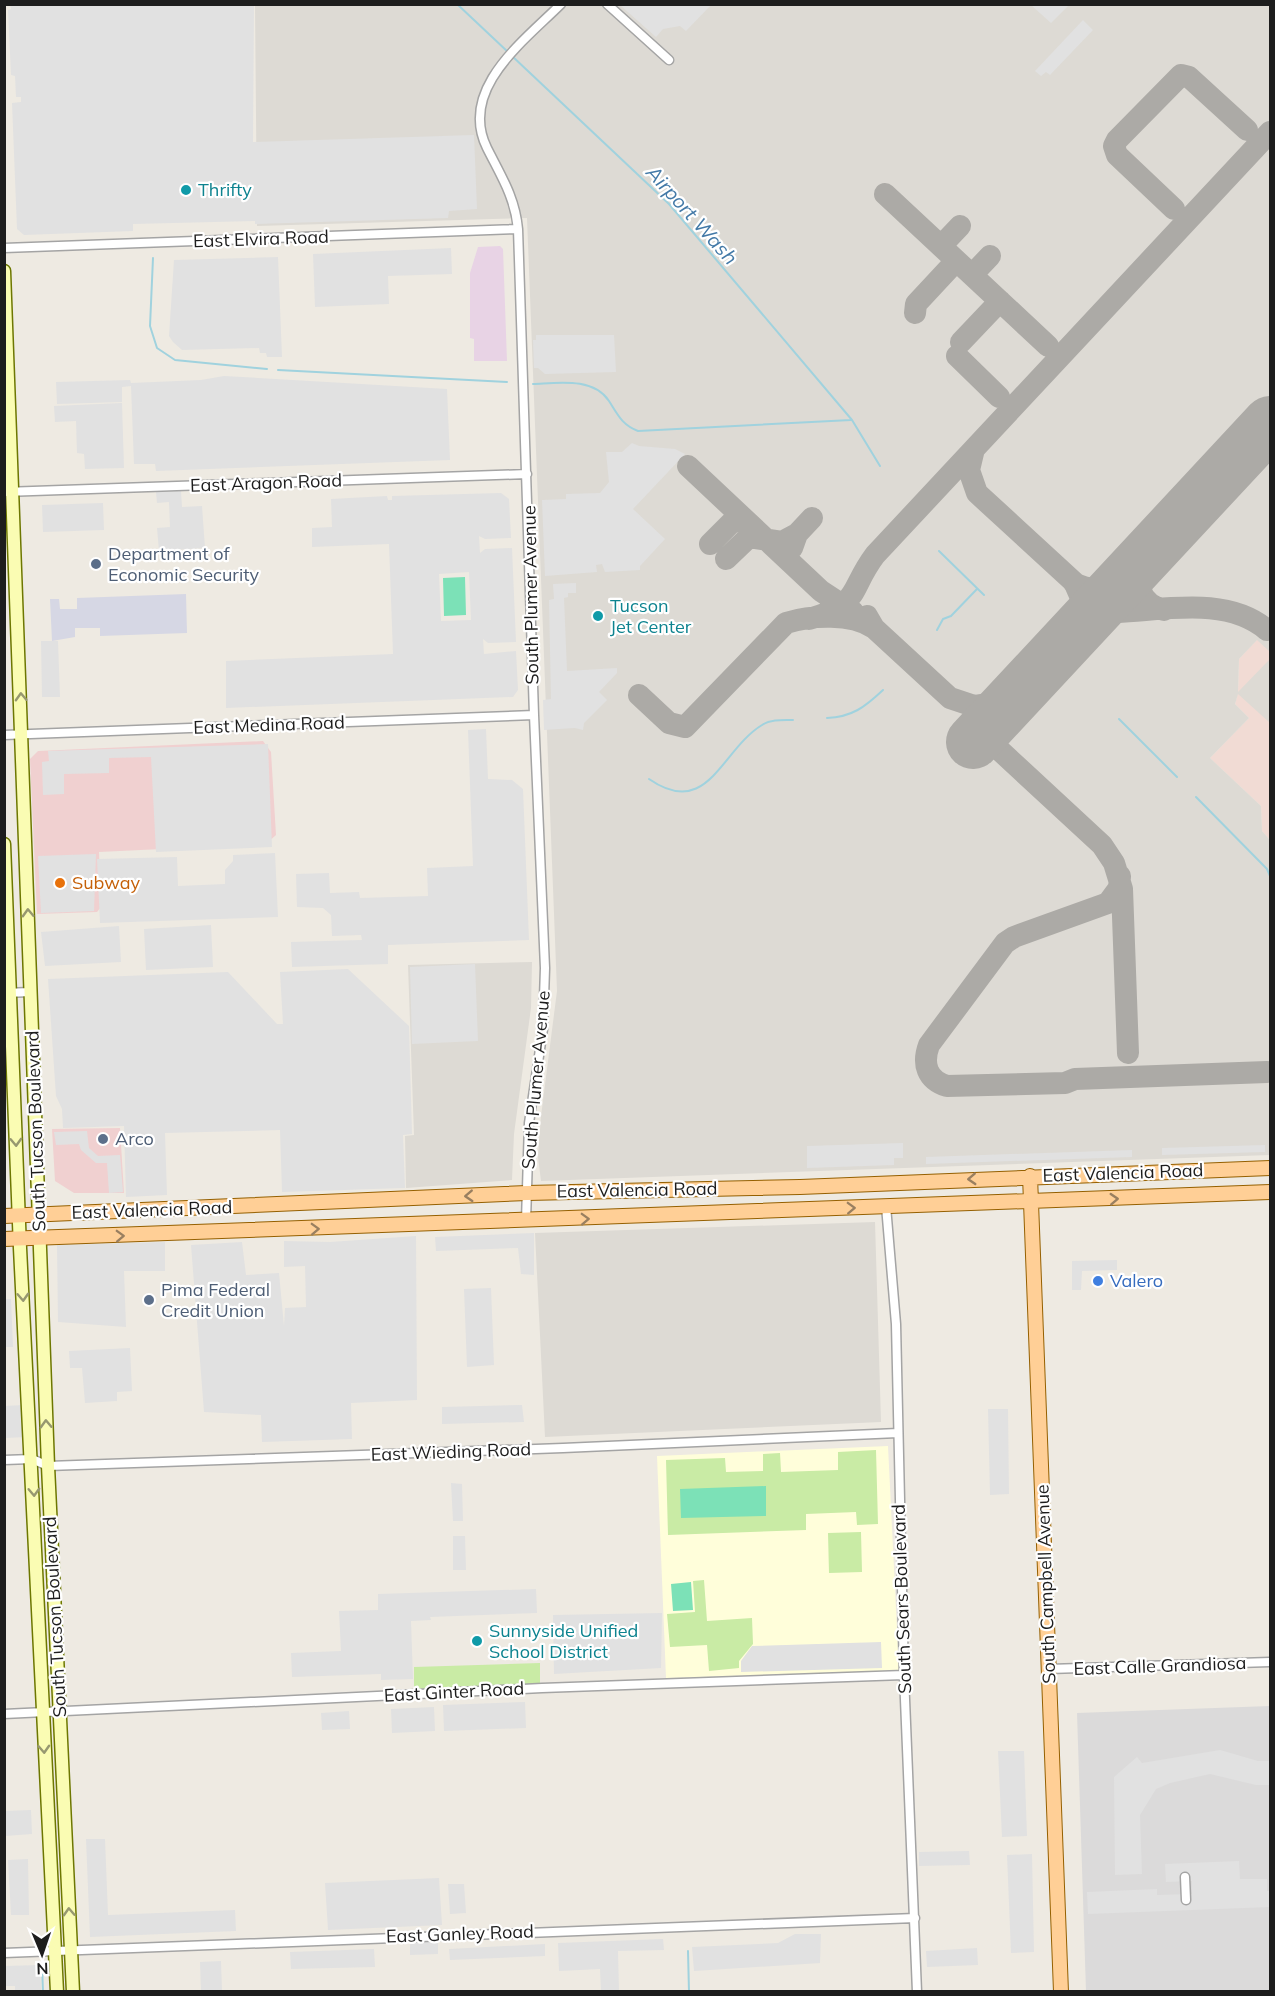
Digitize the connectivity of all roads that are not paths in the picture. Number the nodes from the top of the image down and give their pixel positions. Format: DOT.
graph roads {
  1 [pos="561,4"];
  2 [pos="607,4"];
  3 [pos="669,60"];
  4 [pos="518,229"];
  5 [pos="4,248"];
  6 [pos="4,271"];
  7 [pos="527,474"];
  8 [pos="9,492"];
  9 [pos="534,715"];
  10 [pos="4,735"];
  11 [pos="22,735"];
  12 [pos="4,844"];
  13 [pos="31,992"];
  14 [pos="7,993"];
  15 [pos="1270,1168"];
  16 [pos="1030,1176"];
  17 [pos="527,1192"];
  18 [pos="1270,1192"];
  19 [pos="1032,1202"];
  20 [pos="264,1206"];
  21 [pos="886,1206"];
  22 [pos="40,1214"];
  23 [pos="20,1215"];
  24 [pos="4,1216"];
  25 [pos="526,1221"];
  26 [pos="265,1231"];
  27 [pos="4,1239"];
  28 [pos="20,1239"];
  29 [pos="41,1239"];
  30 [pos="898,1433"];
  31 [pos="32,1459"];
  32 [pos="4,1460"];
  33 [pos="48,1466"];
  34 [pos="1270,1662"];
  35 [pos="1049,1670"];
  36 [pos="904,1675"];
  37 [pos="42,1712"];
  38 [pos="59,1712"];
  39 [pos="4,1714"];
  40 [pos="1185,1877"];
  41 [pos="1186,1900"];
  42 [pos="915,1918"];
  43 [pos="71,1950"];
  44 [pos="55,1951"];
  45 [pos="4,1953"];
  46 [pos="57,1992"];
  47 [pos="73,1992"];
  48 [pos="917,1992"];
  49 [pos="1061,1992"];
  1 -- 4 [label="street, South Plumer Avenue"];
  2 -- 3 [label="street"];
  4 -- 5 [label="street, East Elvira Road"];
  4 -- 7 [label="street, South Plumer Avenue"];
  6 -- 8 [label="main road, South Tucson Boulevard"];
  7 -- 8 [label="street, East Aragon Road"];
  7 -- 9 [label="street, South Plumer Avenue"];
  11 -- 8 [label="main road, South Tucson Boulevard, one-way"];
  9 -- 11 [label="street, East Medina Road"];
  9 -- 17 [label="street, South Plumer Avenue"];
  10 -- 11 [label="street, East Medina Road"];
  13 -- 11 [label="main road, South Tucson Boulevard, one-way"];
  12 -- 14 [label="main road, South Tucson Boulevard"];
  13 -- 14 [label="street"];
  13 -- 22 [label="main road, South Tucson Boulevard"];
  14 -- 23 [label="main road, South Tucson Boulevard, one-way"];
  15 -- 16 [label="main road, East Valencia Road"];
  16 -- 17 [label="main road, East Valencia Road, one-way"];
  16 -- 19 [label="main road, South Campbell Avenue"];
  17 -- 20 [label="main road, East Valencia Road, one-way"];
  17 -- 25 [label="street, South Plumer Avenue"];
  19 -- 18 [label="main road, East Valencia Road, one-way"];
  19 -- 21 [label="main road, East Valencia Road"];
  19 -- 35 [label="main road, South Campbell Avenue"];
  20 -- 22 [label="main road, East Valencia Road"];
  20 -- 26 [label="main road"];
  25 -- 21 [label="main road, East Valencia Road, one-way"];
  21 -- 30 [label="street, South Sears Boulevard"];
  22 -- 23 [label="main road, East Valencia Road"];
  22 -- 29 [label="main road, South Tucson Boulevard"];
  23 -- 24 [label="main road, East Valencia Road"];
  23 -- 28 [label="main road, South Tucson Boulevard"];
  26 -- 25 [label="main road, East Valencia Road, one-way"];
  29 -- 26 [label="main road, East Valencia Road, one-way"];
  27 -- 28 [label="main road, East Valencia Road"];
  28 -- 29 [label="main road, East Valencia Road"];
  28 -- 31 [label="main road, South Tucson Boulevard, one-way"];
  33 -- 29 [label="main road, South Tucson Boulevard, one-way"];
  30 -- 33 [label="street, East Wieding Road"];
  30 -- 36 [label="street, South Sears Boulevard"];
  31 -- 32 [label="street, East Wieding Road"];
  31 -- 33 [label="street, East Wieding Road"];
  31 -- 37 [label="main road, South Tucson Boulevard, one-way"];
  33 -- 38 [label="main road, South Tucson Boulevard"];
  34 -- 35 [label="street, East Calle Grandiosa"];
  35 -- 49 [label="main road, South Campbell Avenue"];
  36 -- 38 [label="street, East Ginter Road"];
  36 -- 42 [label="street, South Sears Boulevard"];
  37 -- 38 [label="street, East Ginter Road"];
  37 -- 39 [label="street, East Ginter Road"];
  37 -- 44 [label="main road, South Tucson Boulevard, one-way"];
  43 -- 38 [label="main road, South Tucson Boulevard, one-way"];
  40 -- 41 [label="street"];
  42 -- 43 [label="street, East Ganley Road"];
  42 -- 48 [label="street, South Sears Boulevard"];
  43 -- 44 [label="street, East Ganley Road"];
  43 -- 47 [label="main road, South Tucson Boulevard"];
  44 -- 45 [label="street, East Ganley Road"];
  44 -- 46 [label="main road, South Tucson Boulevard"];
}
